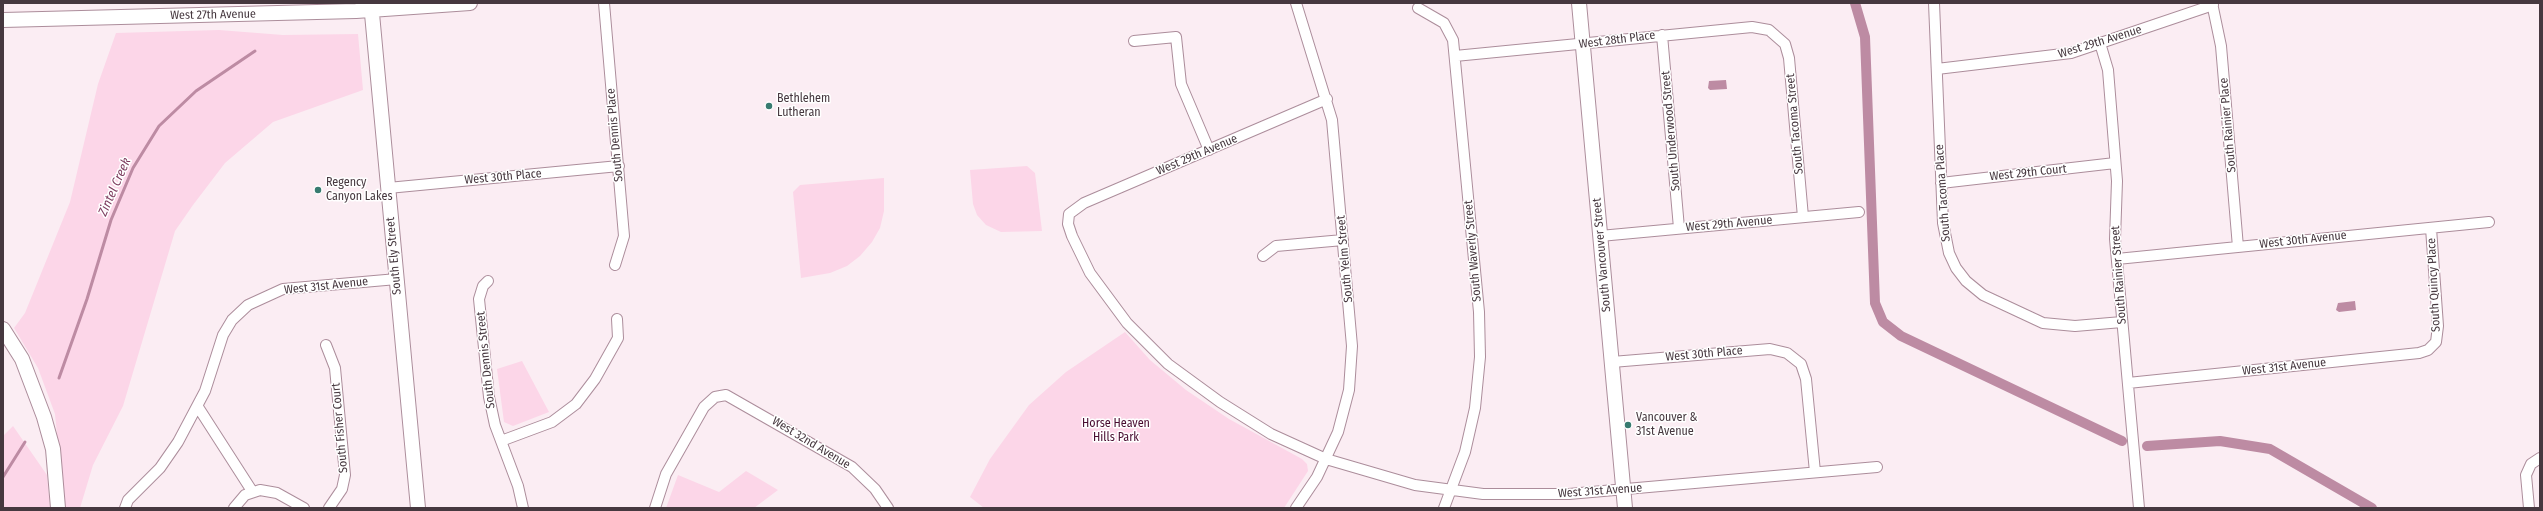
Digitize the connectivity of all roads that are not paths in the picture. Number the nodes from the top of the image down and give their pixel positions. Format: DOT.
graph roads {
  1 [pos="470,3"];
  2 [pos="604,3"];
  3 [pos="1296,3"];
  4 [pos="1579,3"];
  5 [pos="1934,3"];
  6 [pos="2212,4"];
  7 [pos="371,7"];
  8 [pos="1418,8"];
  9 [pos="3,20"];
  10 [pos="1776,34"];
  11 [pos="1662,35"];
  12 [pos="1134,41"];
  13 [pos="2100,43"];
  14 [pos="1583,45"];
  15 [pos="1455,56"];
  16 [pos="1937,69"];
  17 [pos="1327,99"];
  18 [pos="1209,150"];
  19 [pos="2116,164"];
  20 [pos="619,166"];
  21 [pos="1941,183"];
  22 [pos="388,188"];
  23 [pos="1859,212"];
  24 [pos="1069,214"];
  25 [pos="1803,217"];
  26 [pos="2489,222"];
  27 [pos="1679,228"];
  28 [pos="2431,228"];
  29 [pos="1600,236"];
  30 [pos="1343,240"];
  31 [pos="2238,247"];
  32 [pos="1263,256"];
  33 [pos="2117,259"];
  34 [pos="615,265"];
  35 [pos="397,279"];
  36 [pos="488,282"];
  37 [pos="616,319"];
  38 [pos="2122,322"];
  39 [pos="3,329"];
  40 [pos="2436,342"];
  41 [pos="326,345"];
  42 [pos="1612,362"];
  43 [pos="2128,383"];
  44 [pos="198,408"];
  45 [pos="501,441"];
  46 [pos="1326,459"];
  47 [pos="2536,461"];
  48 [pos="1877,467"];
  49 [pos="1815,472"];
  50 [pos="1623,490"];
  51 [pos="252,491"];
  52 [pos="1452,491"];
  53 [pos="58,508"];
  54 [pos="125,508"];
  55 [pos="234,508"];
  56 [pos="304,508"];
  57 [pos="329,508"];
  58 [pos="418,508"];
  59 [pos="523,508"];
  60 [pos="655,508"];
  61 [pos="888,508"];
  62 [pos="1296,508"];
  63 [pos="1444,508"];
  64 [pos="1625,508"];
  65 [pos="2139,508"];
  66 [pos="2529,508"];
  1 -- 7 [label="street, West 27th Avenue"];
  2 -- 20 [label="street, South Dennis Place"];
  3 -- 17 [label="street, South Yelm Street"];
  4 -- 14 [label="street, South Vancouver Street"];
  5 -- 16 [label="street, South Tacoma Place"];
  6 -- 13 [label="street, West 29th Avenue"];
  6 -- 31 [label="street, South Rainier Place"];
  7 -- 9 [label="street, West 27th Avenue"];
  7 -- 22 [label="street, South Ely Street"];
  8 -- 15 [label="street, South Waverly Street"];
  10 -- 11 [label="street, West 28th Place"];
  10 -- 25 [label="street, South Tacoma Street"];
  11 -- 14 [label="street, West 28th Place"];
  11 -- 27 [label="street, South Underwood Street"];
  12 -- 18 [label="street"];
  13 -- 16 [label="street, West 29th Avenue"];
  13 -- 19 [label="street, South Rainier Street"];
  14 -- 15 [label="street, West 28th Place"];
  14 -- 29 [label="street, South Vancouver Street"];
  15 -- 52 [label="street, South Waverly Street"];
  16 -- 21 [label="street, South Tacoma Place"];
  17 -- 18 [label="street, West 29th Avenue"];
  17 -- 30 [label="street, South Yelm Street"];
  18 -- 24 [label="street, West 29th Avenue"];
  19 -- 21 [label="street, West 29th Court"];
  19 -- 33 [label="street, South Rainier Street"];
  20 -- 22 [label="street, West 30th Place"];
  20 -- 34 [label="street, South Dennis Place"];
  21 -- 38 [label="street, South Tacoma Place"];
  22 -- 35 [label="street, South Ely Street"];
  23 -- 25 [label="street, West 29th Avenue"];
  24 -- 46 [label="street, West 31st Avenue"];
  25 -- 27 [label="street, West 29th Avenue"];
  26 -- 28 [label="street, West 30th Avenue"];
  27 -- 29 [label="street, West 29th Avenue"];
  28 -- 31 [label="street, West 30th Avenue"];
  28 -- 40 [label="street, South Quincy Place"];
  29 -- 42 [label="street, South Vancouver Street"];
  30 -- 32 [label="street"];
  30 -- 46 [label="street, South Yelm Street"];
  31 -- 33 [label="street, West 30th Avenue"];
  33 -- 38 [label="street, South Rainier Street"];
  35 -- 44 [label="street, West 31st Avenue"];
  35 -- 58 [label="street, South Ely Street"];
  36 -- 45 [label="street, South Dennis Street"];
  37 -- 45 [label="street"];
  38 -- 43 [label="street, South Rainier Street"];
  39 -- 53 [label="street"];
  40 -- 43 [label="street, West 31st Avenue"];
  41 -- 57 [label="street, South Fisher Court"];
  42 -- 49 [label="street, West 30th Place"];
  42 -- 50 [label="street, South Vancouver Street"];
  43 -- 65 [label="street, South Rainier Street"];
  44 -- 51 [label="street"];
  44 -- 54 [label="street"];
  45 -- 59 [label="street, South Dennis Street"];
  46 -- 52 [label="street, West 31st Avenue"];
  46 -- 62 [label="street, South Yelm Street"];
  47 -- 66 [label="street"];
  48 -- 49 [label="street, West 31st Avenue"];
  49 -- 50 [label="street, West 31st Avenue"];
  50 -- 52 [label="street, West 31st Avenue"];
  50 -- 64 [label="street, South Vancouver Street"];
  51 -- 55 [label="street"];
  51 -- 56 [label="street"];
  52 -- 63 [label="street, South Waverly Street"];
  60 -- 61 [label="street, West 32nd Avenue"];
}
